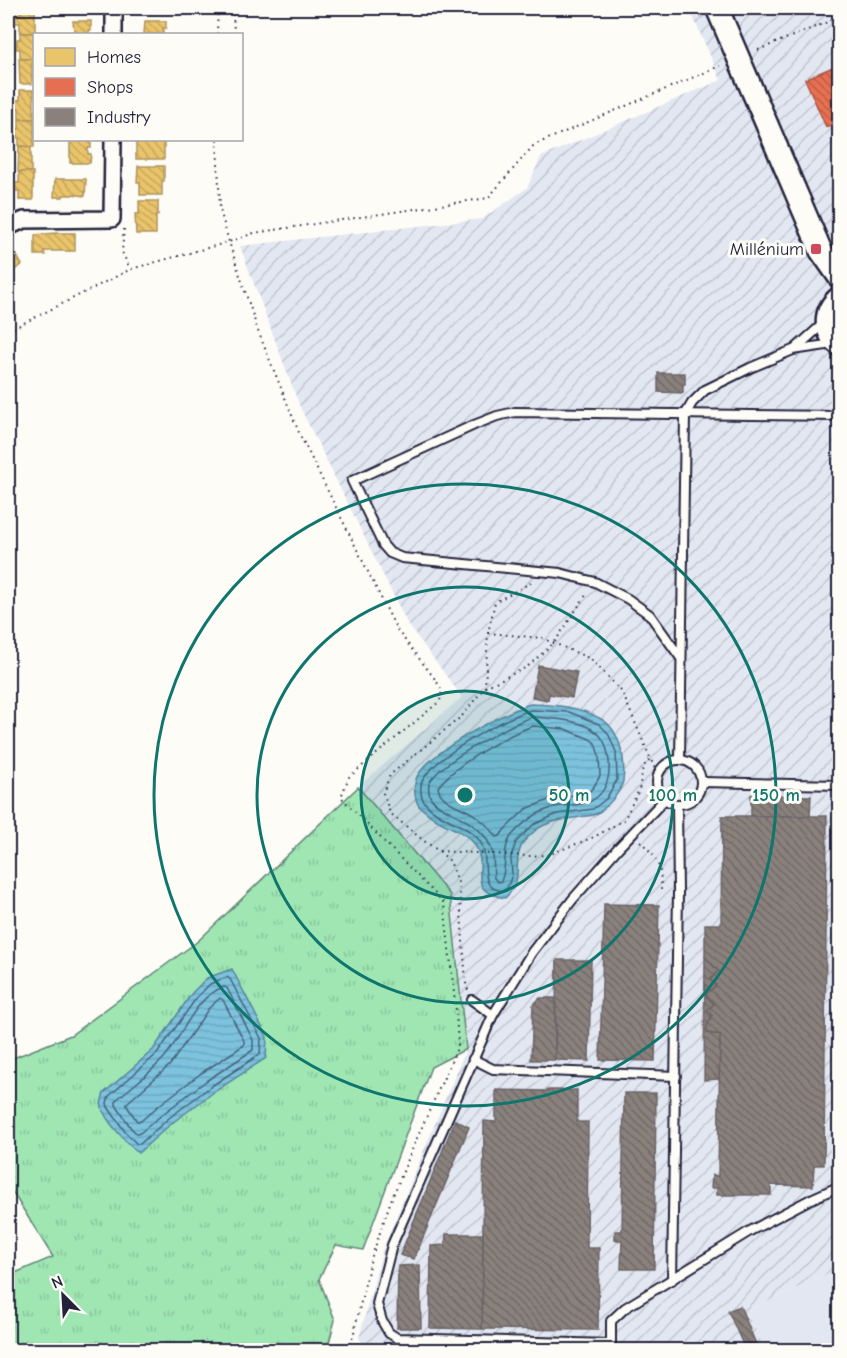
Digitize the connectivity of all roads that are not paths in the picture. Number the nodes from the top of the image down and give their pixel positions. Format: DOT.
graph roads {
  1 [pos="114,8"];
  2 [pos="717,8"];
  3 [pos="114,33"];
  4 [pos="113,141"];
  5 [pos="8,227"];
  6 [pos="821,251"];
  7 [pos="840,278"];
  8 [pos="832,308"];
  9 [pos="838,345"];
  10 [pos="794,350"];
  11 [pos="685,415"];
  12 [pos="840,416"];
  13 [pos="680,657"];
  14 [pos="680,760"];
  15 [pos="702,782"];
  16 [pos="840,785"];
  17 [pos="665,800"];
  18 [pos="677,804"];
  19 [pos="472,1000"];
  20 [pos="493,1015"];
  21 [pos="473,1059"];
  22 [pos="675,1076"];
  23 [pos="840,1186"];
  24 [pos="672,1280"];
  1 -- 3 [label="street"];
  2 -- 6 [label="main road"];
  4 -- 5 [label="street"];
  6 -- 7 [label="main road"];
  6 -- 8 [label="main road"];
  8 -- 9 [label="main road"];
  8 -- 10 [label="lane"];
  9 -- 10 [label="lane"];
  10 -- 11 [label="lane"];
  11 -- 12 [label="lane"];
  11 -- 13 [label="lane"];
  11 -- 13 [label="lane"];
  13 -- 14 [label="lane"];
  14 -- 15 [label="lane"];
  14 -- 17 [label="lane"];
  15 -- 16 [label="lane"];
  15 -- 18 [label="lane"];
  17 -- 18 [label="lane"];
  17 -- 20 [label="lane"];
  18 -- 22 [label="lane"];
  19 -- 20 [label="lane"];
  20 -- 21 [label="lane"];
  21 -- 22 [label="lane"];
  21 -- 24 [label="lane"];
  22 -- 24 [label="lane"];
  23 -- 24 [label="lane"];
}
